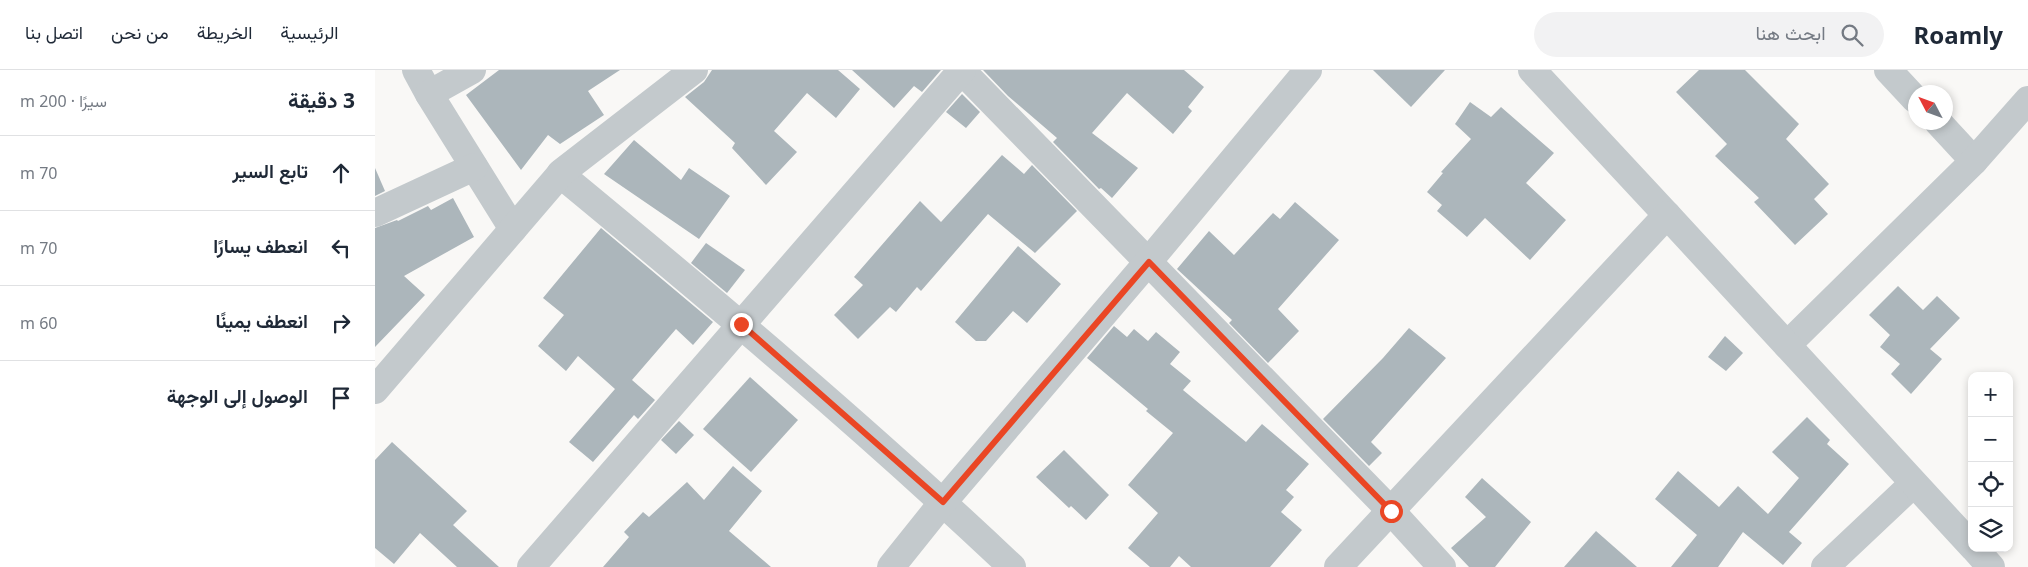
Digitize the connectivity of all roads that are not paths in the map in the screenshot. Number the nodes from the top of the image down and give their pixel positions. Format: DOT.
graph roads {
  1 [pos="416,70"];
  2 [pos="472,70"];
  3 [pos="694,70"];
  4 [pos="961,70"];
  5 [pos="1308,70"];
  6 [pos="1533,70"];
  7 [pos="1888,70"];
  8 [pos="1908,91"];
  9 [pos="429,94"];
  10 [pos="2028,100"];
  11 [pos="1946,130"];
  12 [pos="1975,161"];
  13 [pos="474,167"];
  14 [pos="560,174"];
  15 [pos="375,213"];
  16 [pos="1667,215"];
  17 [pos="513,228"];
  18 [pos="1149,262"];
  19 [pos="741,324"];
  20 [pos="1787,345"];
  21 [pos="375,390"];
  22 [pos="1913,484"];
  23 [pos="943,502"];
  24 [pos="1391,511"];
  25 [pos="1968,542"];
  26 [pos="1978,552"];
  27 [pos="531,567"];
  28 [pos="891,567"];
  29 [pos="1013,567"];
  30 [pos="1338,567"];
  31 [pos="1442,567"];
  32 [pos="1825,567"];
  33 [pos="1991,567"];
  1 -- 9 [label="street"];
  2 -- 9 [label="street"];
  3 -- 14 [label="street"];
  4 -- 18 [label="street"];
  4 -- 19 [label="street"];
  5 -- 18 [label="street"];
  6 -- 16 [label="street"];
  7 -- 8 [label="street"];
  9 -- 13 [label="street"];
  10 -- 12 [label="street"];
  11 -- 12 [label="street"];
  12 -- 20 [label="street"];
  13 -- 15 [label="street"];
  13 -- 17 [label="street"];
  14 -- 17 [label="street"];
  14 -- 19 [label="street"];
  16 -- 20 [label="street"];
  16 -- 24 [label="street"];
  17 -- 21 [label="street"];
  18 -- 23 [label="street"];
  18 -- 24 [label="street"];
  19 -- 23 [label="street"];
  19 -- 27 [label="street"];
  20 -- 22 [label="street"];
  22 -- 25 [label="street"];
  22 -- 32 [label="street"];
  23 -- 28 [label="street"];
  23 -- 29 [label="street"];
  24 -- 30 [label="street"];
  24 -- 31 [label="street"];
  26 -- 33 [label="street"];
}
